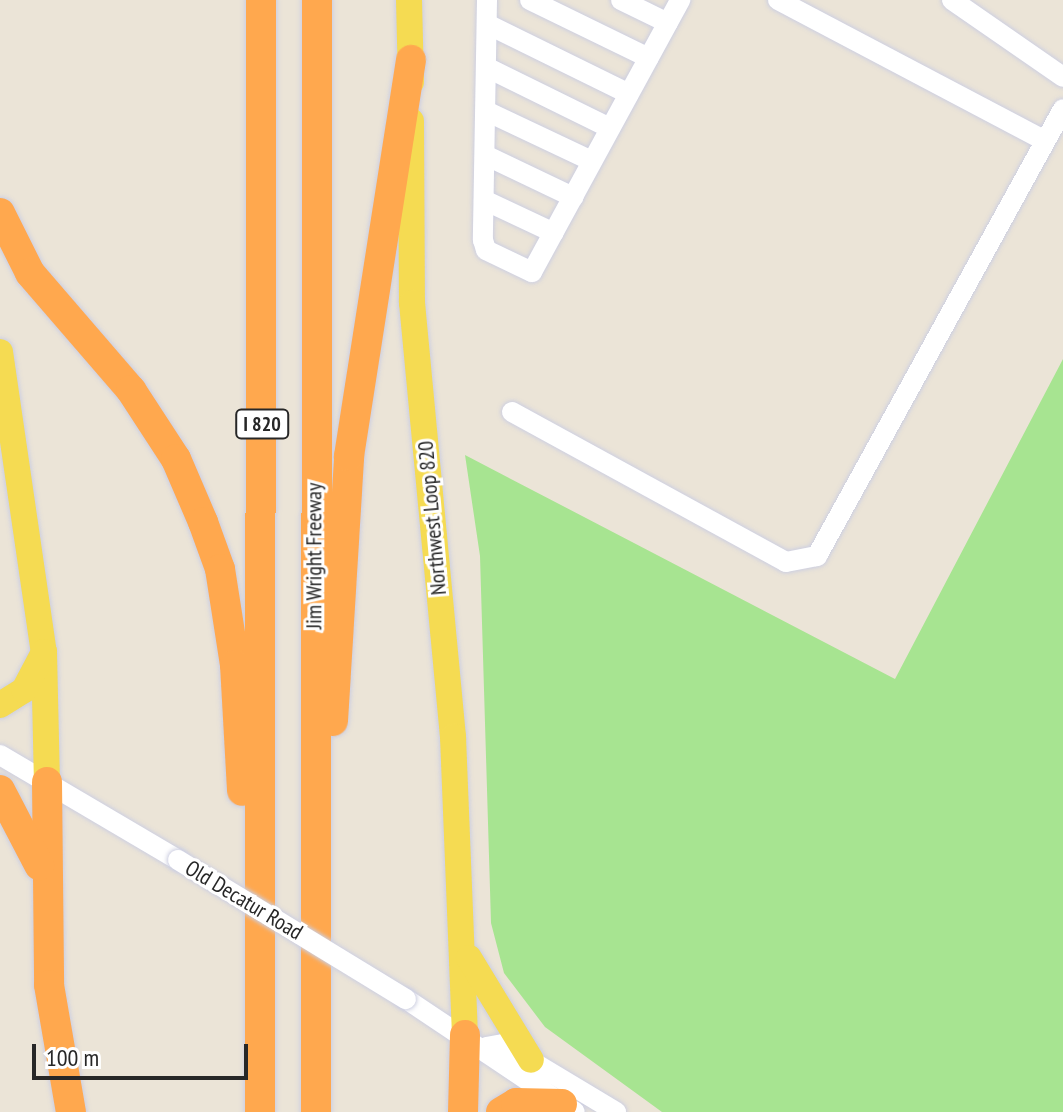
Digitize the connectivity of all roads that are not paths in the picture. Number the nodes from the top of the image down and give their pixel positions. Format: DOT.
graph roads {
  1 [pos="261,0"];
  2 [pos="317,0"];
  3 [pos="409,0"];
  4 [pos="487,0"];
  5 [pos="530,0"];
  6 [pos="621,0"];
  7 [pos="680,0"];
  8 [pos="778,0"];
  9 [pos="952,0"];
  10 [pos="668,23"];
  11 [pos="487,24"];
  12 [pos="649,58"];
  13 [pos="411,60"];
  14 [pos="486,67"];
  15 [pos="1063,77"];
  16 [pos="629,94"];
  17 [pos="1063,109"];
  18 [pos="486,111"];
  19 [pos="610,128"];
  20 [pos="1045,141"];
  21 [pos="485,155"];
  22 [pos="592,161"];
  23 [pos="573,197"];
  24 [pos="484,200"];
  25 [pos="0,213"];
  26 [pos="554,233"];
  27 [pos="0,352"];
  28 [pos="512,412"];
  29 [pos="7,426"];
  30 [pos="44,652"];
  31 [pos="0,705"];
  32 [pos="0,755"];
  33 [pos="47,782"];
  34 [pos="0,790"];
  35 [pos="312,825"];
  36 [pos="259,847"];
  37 [pos="44,881"];
  38 [pos="464,949"];
  39 [pos="476,1041"];
  40 [pos="531,1060"];
  41 [pos="568,1108"];
  42 [pos="71,1112"];
  43 [pos="260,1112"];
  44 [pos="316,1112"];
  45 [pos="463,1112"];
  46 [pos="501,1112"];
  47 [pos="616,1112"];
  1 -- 36 [label="highway, I 820"];
  2 -- 35 [label="highway, Jim Wright Freeway / I 820"];
  3 -- 13 [label="main road, Northwest Loop 820"];
  4 -- 11 [label="street"];
  5 -- 12 [label="street"];
  6 -- 10 [label="street"];
  7 -- 10 [label="street"];
  8 -- 20 [label="street"];
  9 -- 15 [label="street"];
  10 -- 12 [label="street"];
  11 -- 14 [label="street"];
  11 -- 16 [label="street"];
  12 -- 16 [label="street"];
  13 -- 35 [label="highway"];
  13 -- 38 [label="main road, Northwest Loop 820"];
  14 -- 18 [label="street"];
  14 -- 19 [label="street"];
  16 -- 19 [label="street"];
  17 -- 20 [label="street"];
  18 -- 21 [label="street"];
  18 -- 22 [label="street"];
  19 -- 22 [label="street"];
  20 -- 28 [label="street"];
  21 -- 23 [label="street"];
  21 -- 24 [label="street"];
  22 -- 23 [label="street"];
  23 -- 26 [label="street"];
  24 -- 26 [label="street"];
  24 -- 26 [label="street"];
  25 -- 36 [label="highway"];
  27 -- 29 [label="main road"];
  29 -- 30 [label="main road"];
  30 -- 31 [label="main road"];
  30 -- 33 [label="main road"];
  32 -- 33 [label="street, Old Decatur Road"];
  33 -- 37 [label="highway"];
  33 -- 39 [label="street, Old Decatur Road, bridge"];
  34 -- 37 [label="highway"];
  35 -- 44 [label="highway, Jim Wright Freeway / I 820"];
  36 -- 43 [label="highway, I 820"];
  37 -- 42 [label="highway"];
  38 -- 39 [label="main road, Northwest Loop 820"];
  38 -- 40 [label="main road"];
  39 -- 40 [label="street, Old Decatur Road"];
  39 -- 41 [label="street, Old Decatur Road"];
  39 -- 45 [label="highway"];
  40 -- 47 [label="street, Old Decatur Road"];
  41 -- 46 [label="highway"];
}
